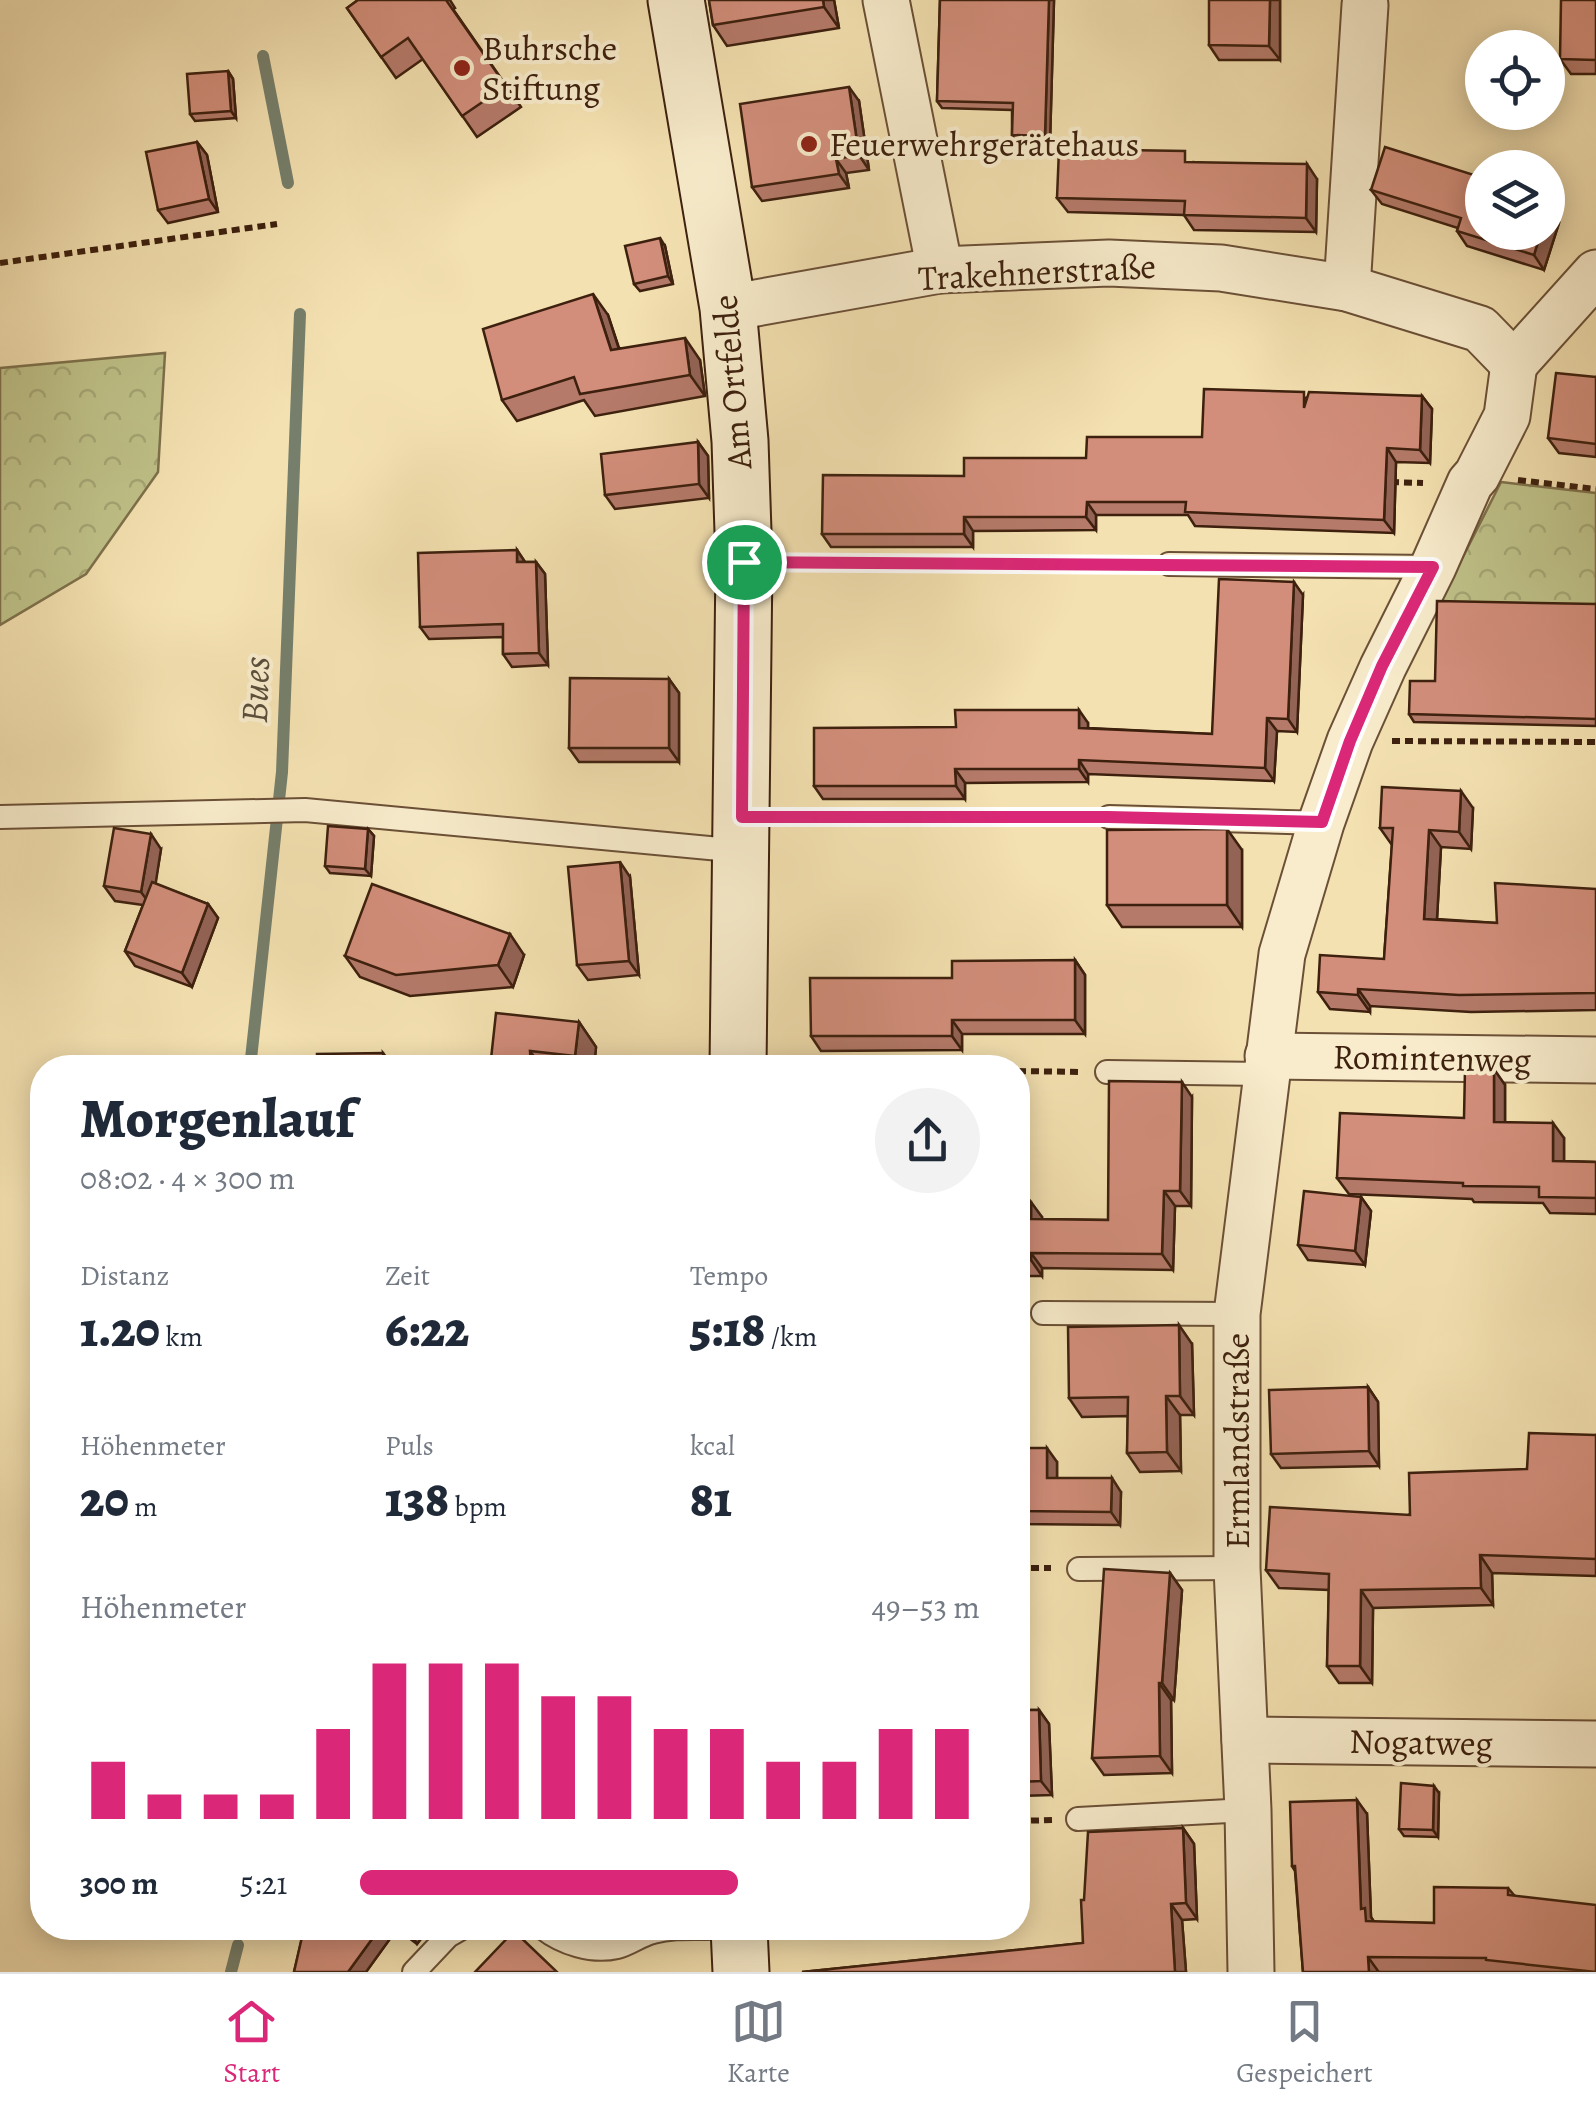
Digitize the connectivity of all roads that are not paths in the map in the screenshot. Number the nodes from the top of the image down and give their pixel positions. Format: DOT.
graph roads {
  1 [pos="676,0"];
  2 [pos="886,0"];
  3 [pos="1365,6"];
  4 [pos="940,270"];
  5 [pos="1596,273"];
  6 [pos="1347,288"];
  7 [pos="728,308"];
  8 [pos="1514,364"];
  9 [pos="1170,564"];
  10 [pos="1433,567"];
  11 [pos="0,817"];
  12 [pos="1108,817"];
  13 [pos="1322,822"];
  14 [pos="741,834"];
  15 [pos="738,1055"];
  16 [pos="1596,1060"];
  17 [pos="1267,1065"];
  18 [pos="1107,1072"];
  19 [pos="1042,1313"];
  20 [pos="1238,1314"];
  21 [pos="1079,1568"];
  22 [pos="1238,1568"];
  23 [pos="1245,1740"];
  24 [pos="1596,1744"];
  25 [pos="1248,1810"];
  26 [pos="1078,1819"];
  27 [pos="444,1940"];
  28 [pos="565,1940"];
  29 [pos="633,1940"];
  30 [pos="740,1940"];
  31 [pos="414,1972"];
  32 [pos="741,1972"];
  33 [pos="1250,1972"];
  1 -- 7 [label="main road, Am Ortfelde"];
  2 -- 4 [label="street"];
  3 -- 6 [label="street"];
  4 -- 6 [label="street, Trakehnerstraße"];
  4 -- 7 [label="street, Trakehnerstraße"];
  5 -- 8 [label="street"];
  6 -- 8 [label="street, Trakehnerstraße"];
  7 -- 14 [label="main road, Am Ortfelde"];
  8 -- 10 [label="street, Ermlandstraße"];
  9 -- 10 [label="lane"];
  10 -- 13 [label="street, Ermlandstraße"];
  11 -- 14 [label="lane"];
  12 -- 13 [label="lane"];
  13 -- 17 [label="street, Ermlandstraße"];
  14 -- 15 [label="main road, Am Ortfelde"];
  16 -- 17 [label="street, Romintenweg"];
  17 -- 18 [label="lane"];
  17 -- 20 [label="street, Ermlandstraße"];
  19 -- 20 [label="lane, Ermlandstraße"];
  20 -- 22 [label="street, Ermlandstraße"];
  21 -- 22 [label="lane, Ermlandstraße"];
  22 -- 23 [label="street, Ermlandstraße"];
  23 -- 24 [label="street, Nogatweg"];
  23 -- 25 [label="street, Ermlandstraße"];
  25 -- 26 [label="lane"];
  25 -- 33 [label="street, Ermlandstraße"];
  27 -- 31 [label="lane"];
  28 -- 29 [label="lane"];
  30 -- 32 [label="main road"];
}
